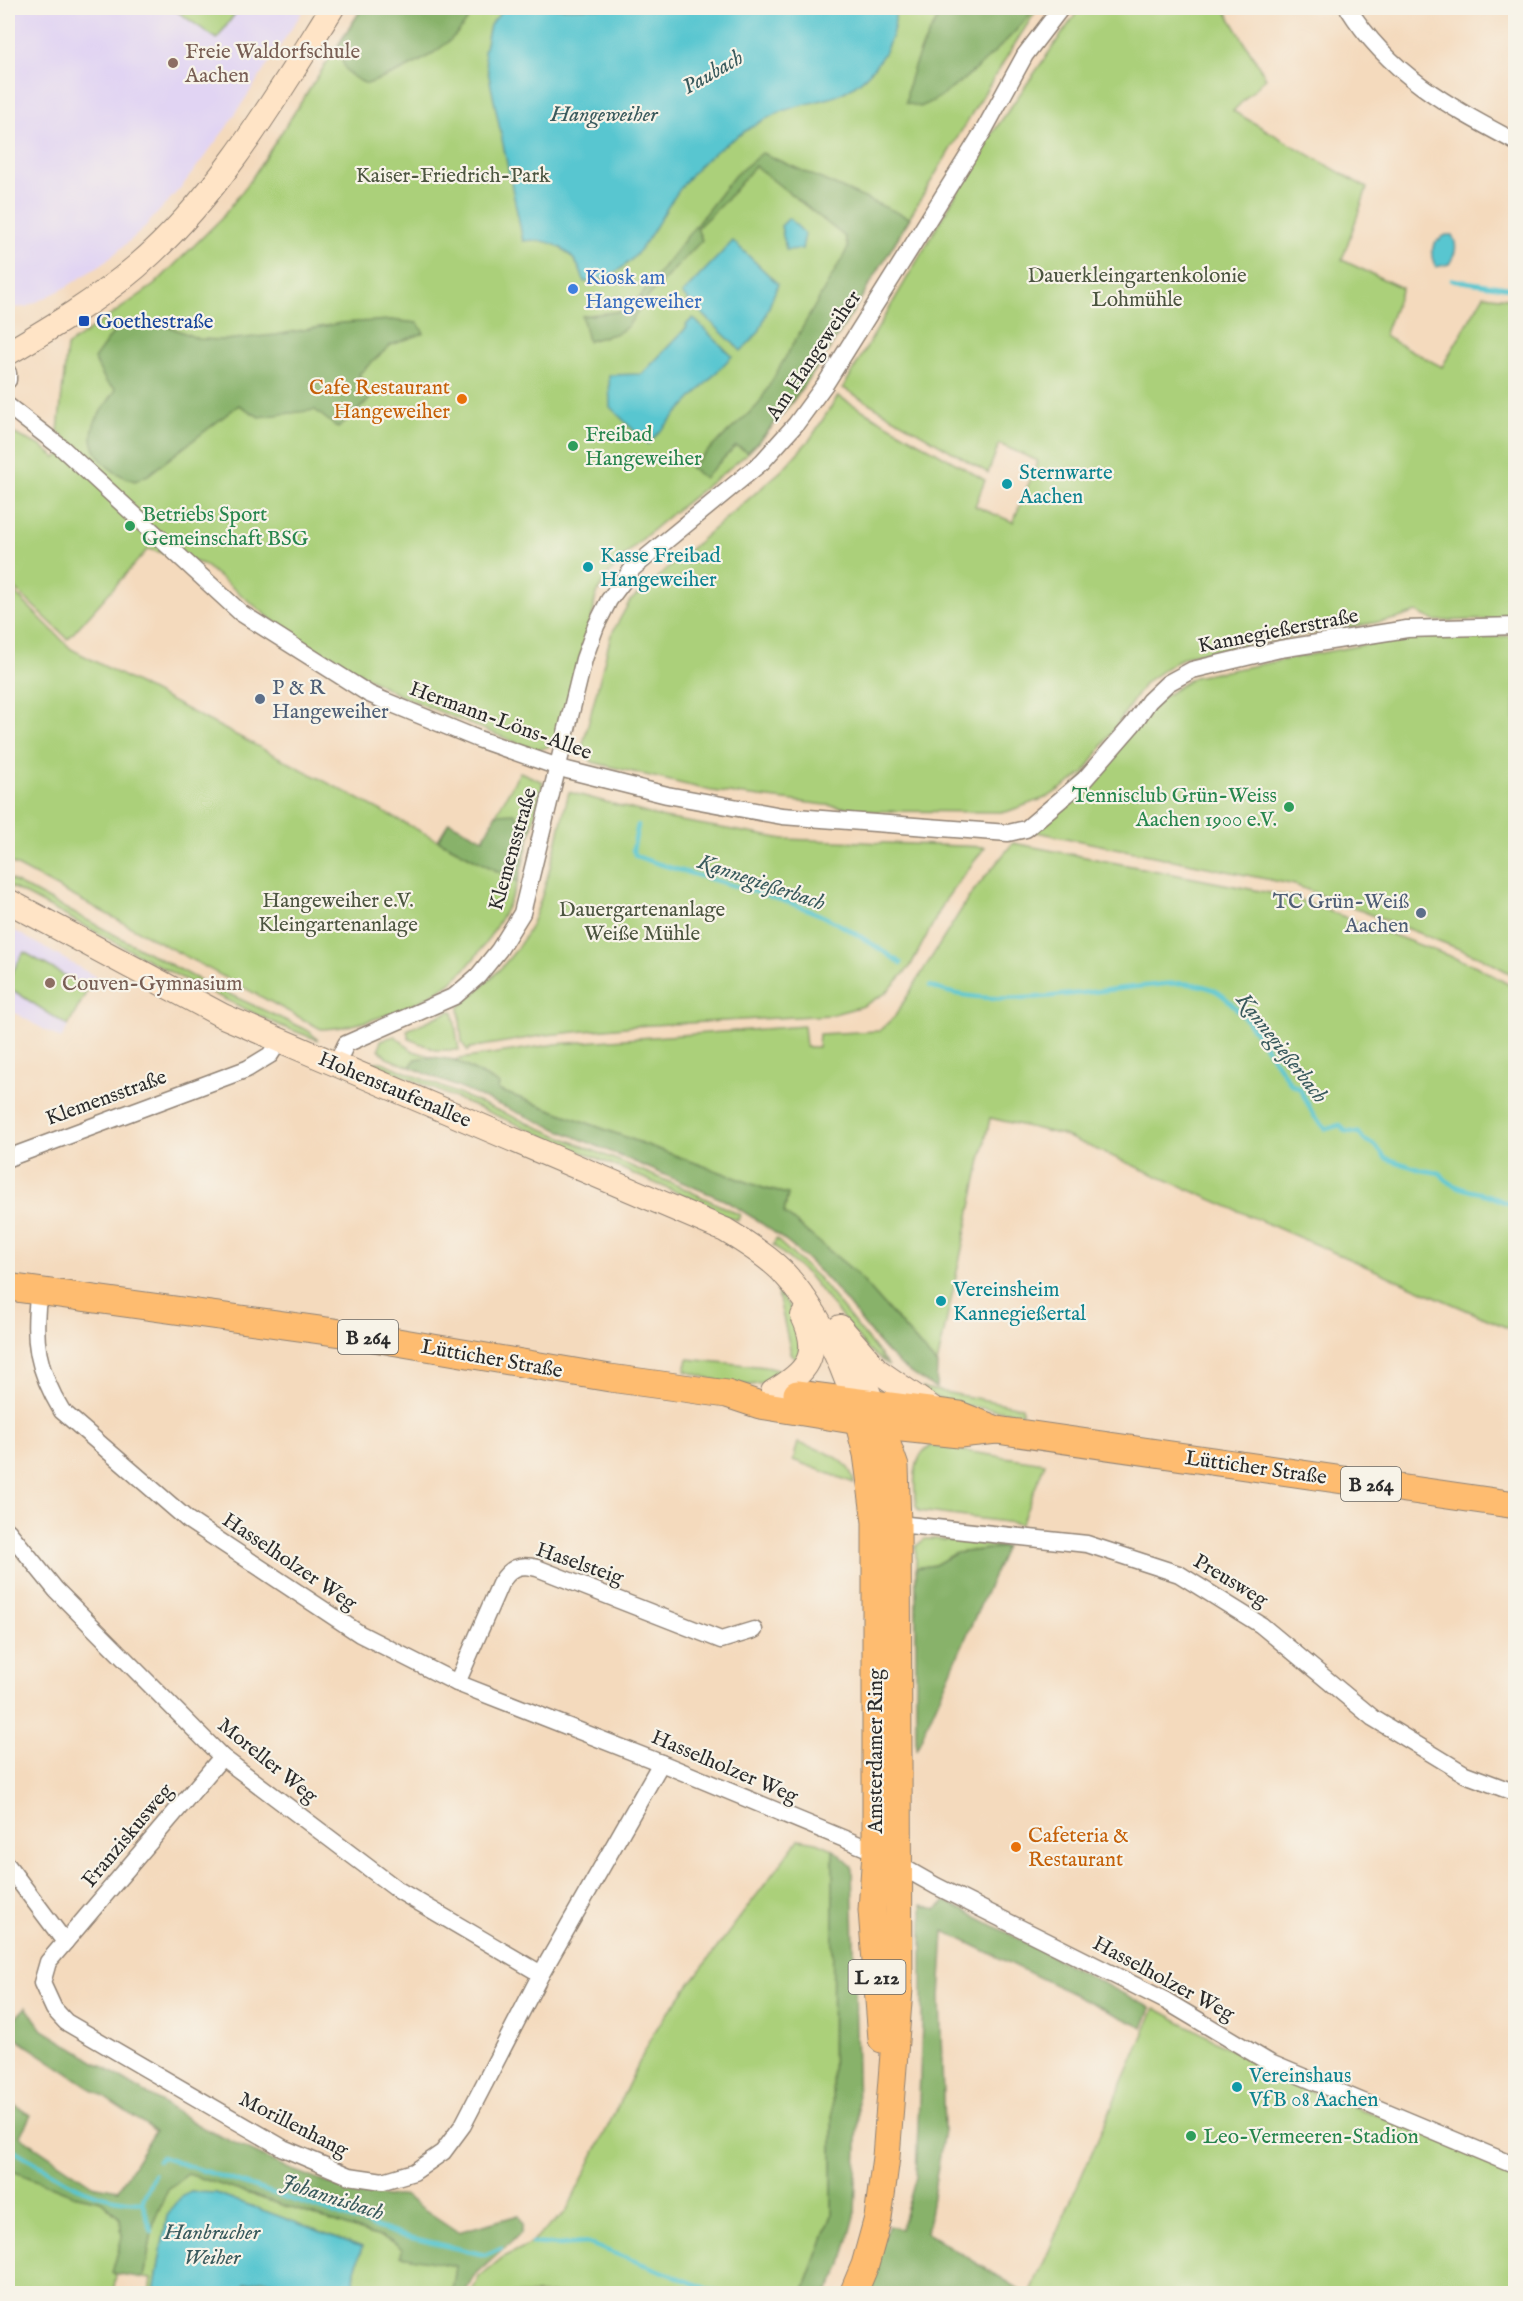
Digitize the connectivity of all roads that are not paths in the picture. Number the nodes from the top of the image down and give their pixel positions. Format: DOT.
graph roads {
  1 [pos="332,8"];
  2 [pos="1061,8"];
  3 [pos="1348,8"];
  4 [pos="1515,142"];
  5 [pos="8,353"];
  6 [pos="8,373"];
  7 [pos="8,380"];
  8 [pos="8,406"];
  9 [pos="1515,626"];
  10 [pos="559,767"];
  11 [pos="1008,833"];
  12 [pos="8,901"];
  13 [pos="279,1041"];
  14 [pos="336,1065"];
  15 [pos="8,1158"];
  16 [pos="785,1276"];
  17 [pos="8,1287"];
  18 [pos="39,1291"];
  19 [pos="840,1327"];
  20 [pos="773,1392"];
  21 [pos="727,1394"];
  22 [pos="866,1413"];
  23 [pos="939,1413"];
  24 [pos="997,1430"];
  25 [pos="1515,1505"];
  26 [pos="887,1522"];
  27 [pos="8,1531"];
  28 [pos="754,1630"];
  29 [pos="457,1683"];
  30 [pos="222,1757"];
  31 [pos="661,1763"];
  32 [pos="1515,1793"];
  33 [pos="887,1858"];
  34 [pos="8,1866"];
  35 [pos="65,1942"];
  36 [pos="541,1974"];
  37 [pos="1515,2166"];
  38 [pos="853,2294"];
  1 -- 5 [label="main road"];
  2 -- 10 [label="street, Am Hangeweiher"];
  3 -- 4 [label="street"];
  6 -- 7 [label="street"];
  8 -- 10 [label="street, Hermann-Löns-Allee"];
  9 -- 11 [label="street, Kannegießerstraße"];
  10 -- 11 [label="street, Hermann-Löns-Allee"];
  10 -- 14 [label="street, Klemensstraße"];
  12 -- 13 [label="main road, Hohenstaufenallee"];
  13 -- 14 [label="main road, Hohenstaufenallee"];
  13 -- 15 [label="street, Klemensstraße"];
  14 -- 16 [label="main road, Hohenstaufenallee"];
  16 -- 19 [label="main road, Hohenstaufenallee"];
  16 -- 20 [label="main road"];
  16 -- 22 [label="main road, Hohenstaufenallee"];
  17 -- 18 [label="main road, Lütticher Straße / B 264"];
  18 -- 21 [label="main road, Lütticher Straße / B 264"];
  18 -- 29 [label="street, Hasselholzer Weg"];
  19 -- 22 [label="main road, Hohenstaufenallee"];
  19 -- 23 [label="main road"];
  20 -- 21 [label="main road, Lütticher Straße / B 264"];
  20 -- 22 [label="main road, Lütticher Straße / B 264"];
  21 -- 22 [label="main road, Lütticher Straße / B 264"];
  22 -- 23 [label="main road, Lütticher Straße / B 264"];
  22 -- 24 [label="main road, Lütticher Straße / B 264"];
  22 -- 26 [label="main road, Amsterdamer Ring / L 212"];
  23 -- 24 [label="main road, Lütticher Straße / B 264"];
  24 -- 25 [label="main road, Lütticher Straße / B 264"];
  26 -- 32 [label="street, Preusweg"];
  26 -- 33 [label="main road, Amsterdamer Ring / L 212"];
  27 -- 30 [label="street, Moreller Weg"];
  28 -- 29 [label="street, Haselsteig"];
  29 -- 31 [label="street, Hasselholzer Weg"];
  30 -- 35 [label="street, Franziskusweg"];
  30 -- 36 [label="street, Moreller Weg"];
  31 -- 33 [label="street, Hasselholzer Weg"];
  31 -- 36 [label="street, Morillenhang"];
  33 -- 37 [label="street, Hasselholzer Weg"];
  33 -- 38 [label="main road, Amsterdamer Ring / L 212"];
  34 -- 35 [label="street"];
  35 -- 36 [label="street, Morillenhang"];
}
